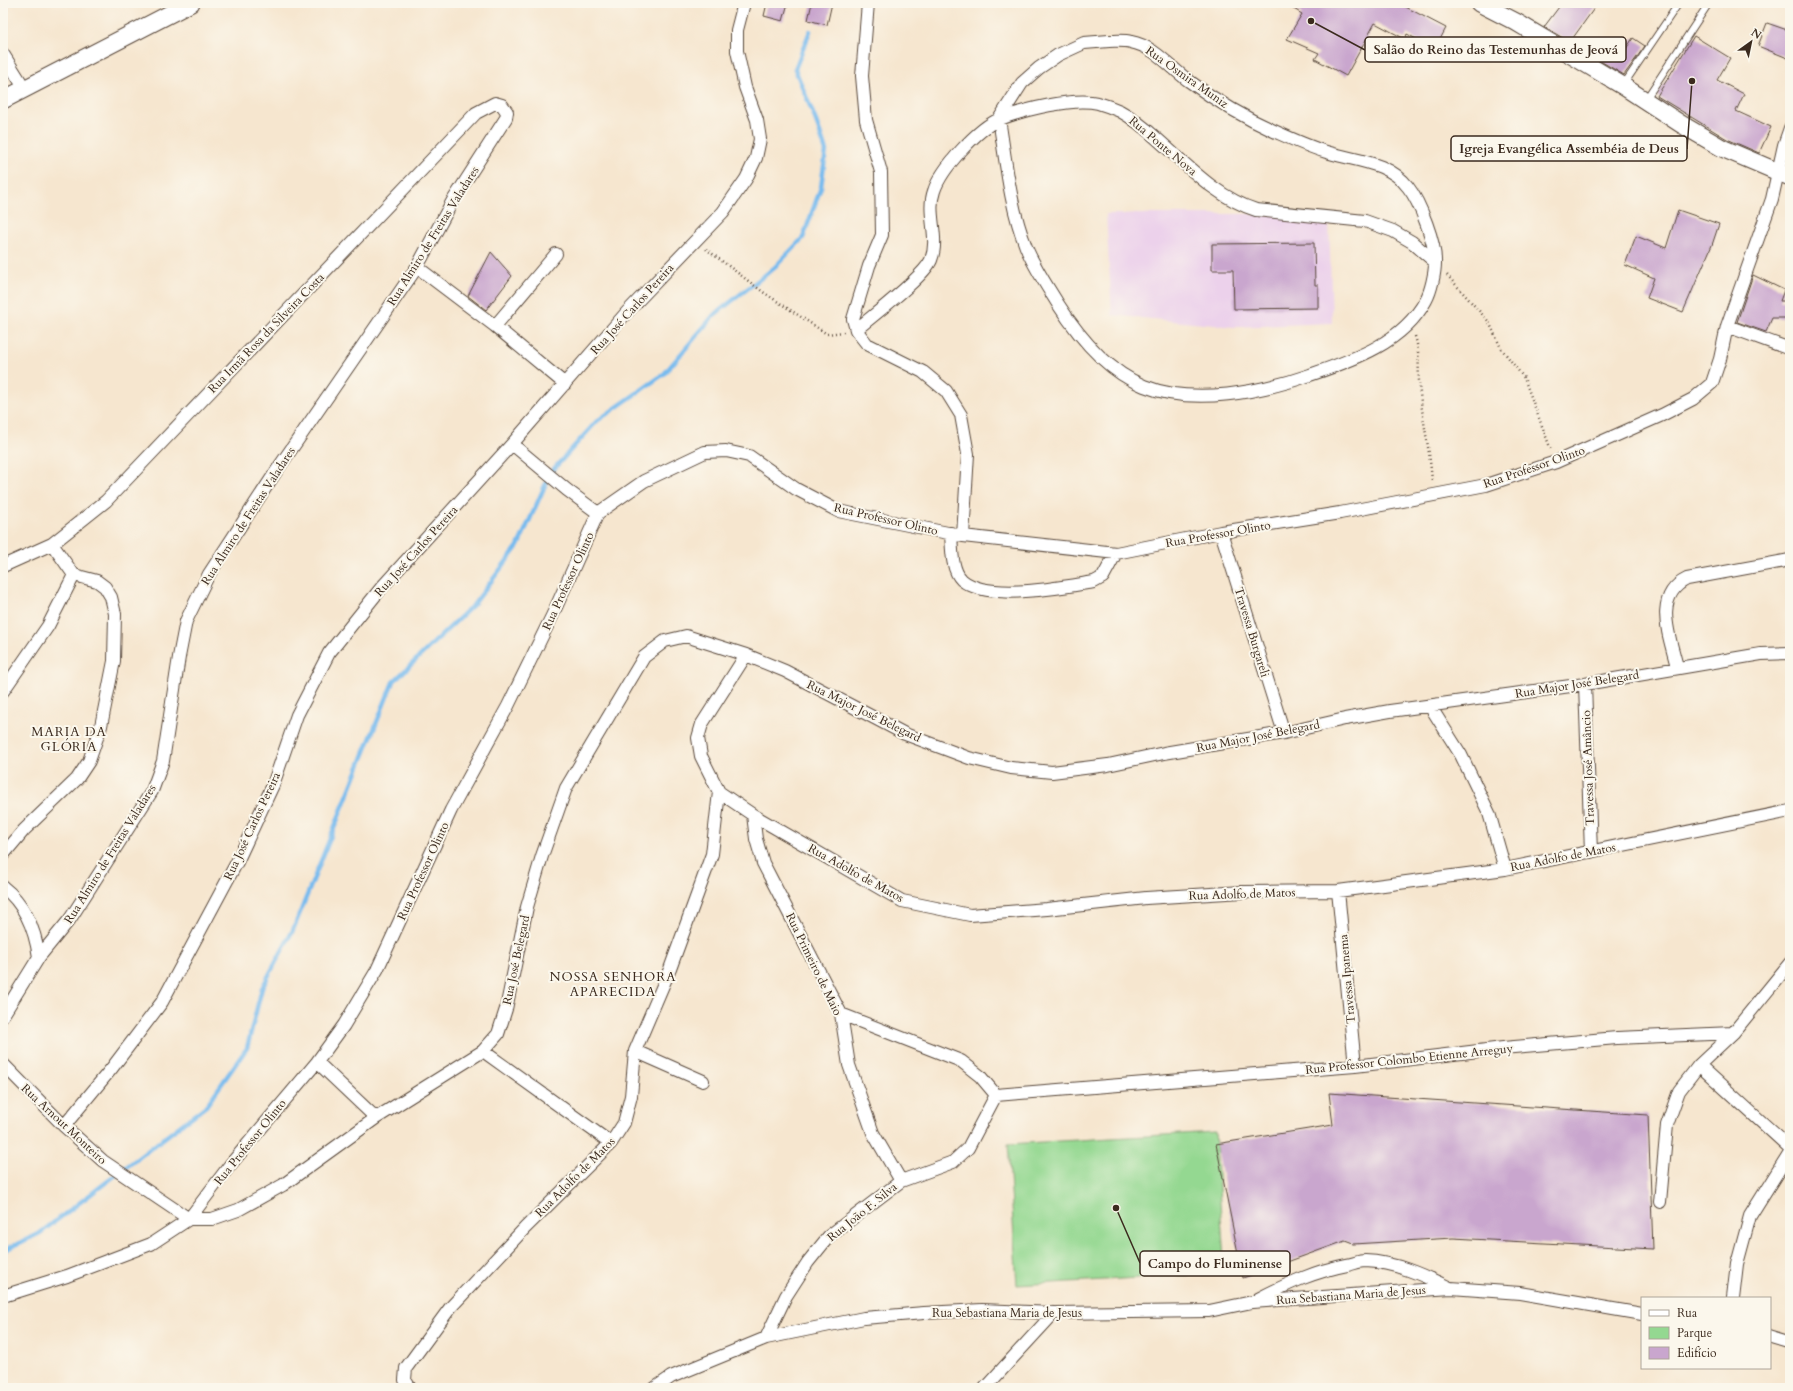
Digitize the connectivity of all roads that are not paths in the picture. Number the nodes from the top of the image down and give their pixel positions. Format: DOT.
graph roads {
  1 [pos="191,3"];
  2 [pos="744,3"];
  3 [pos="868,3"];
  4 [pos="1479,3"];
  5 [pos="1679,3"];
  6 [pos="1709,3"];
  7 [pos="3,54"];
  8 [pos="1623,86"];
  9 [pos="25,89"];
  10 [pos="3,100"];
  11 [pos="1646,100"];
  12 [pos="999,119"];
  13 [pos="503,123"];
  14 [pos="1790,128"];
  15 [pos="1784,174"];
  16 [pos="556,254"];
  17 [pos="1436,262"];
  18 [pos="417,267"];
  19 [pos="495,326"];
  20 [pos="1727,326"];
  21 [pos="856,330"];
  22 [pos="1790,349"];
  23 [pos="565,384"];
  24 [pos="512,444"];
  25 [pos="598,514"];
  26 [pos="1220,532"];
  27 [pos="957,534"];
  28 [pos="52,544"];
  29 [pos="1116,553"];
  30 [pos="1790,560"];
  31 [pos="3,566"];
  32 [pos="74,575"];
  33 [pos="1790,653"];
  34 [pos="746,655"];
  35 [pos="1677,667"];
  36 [pos="1585,684"];
  37 [pos="3,691"];
  38 [pos="1430,706"];
  39 [pos="1284,733"];
  40 [pos="719,792"];
  41 [pos="1790,811"];
  42 [pos="753,815"];
  43 [pos="1591,852"];
  44 [pos="3,856"];
  45 [pos="1505,869"];
  46 [pos="3,887"];
  47 [pos="1338,891"];
  48 [pos="39,957"];
  49 [pos="1790,963"];
  50 [pos="3,1014"];
  51 [pos="841,1014"];
  52 [pos="1733,1033"];
  53 [pos="483,1051"];
  54 [pos="635,1051"];
  55 [pos="317,1062"];
  56 [pos="3,1064"];
  57 [pos="1699,1065"];
  58 [pos="1355,1066"];
  59 [pos="704,1081"];
  60 [pos="996,1095"];
  61 [pos="376,1118"];
  62 [pos="64,1126"];
  63 [pos="611,1144"];
  64 [pos="1790,1148"];
  65 [pos="1790,1152"];
  66 [pos="901,1181"];
  67 [pos="1660,1202"];
  68 [pos="189,1219"];
  69 [pos="1451,1288"];
  70 [pos="3,1296"];
  71 [pos="1733,1297"];
  72 [pos="1252,1302"];
  73 [pos="1054,1313"];
  74 [pos="1641,1314"];
  75 [pos="1771,1336"];
  76 [pos="766,1338"];
  77 [pos="1790,1342"];
  78 [pos="410,1388"];
  79 [pos="655,1388"];
  80 [pos="985,1388"];
  1 -- 9 [label="main road"];
  2 -- 23 [label="street, Rua José Carlos Pereira"];
  3 -- 21 [label="street"];
  4 -- 8 [label="main road"];
  5 -- 8 [label="lane"];
  6 -- 11 [label="lane"];
  7 -- 9 [label="street"];
  8 -- 11 [label="main road"];
  9 -- 10 [label="main road"];
  11 -- 15 [label="main road"];
  12 -- 17 [label="street, Rua Ponte Nova"];
  12 -- 17 [label="street, Rua Osmira Muniz"];
  12 -- 17 [label="street, Rua Osmira Muniz"];
  12 -- 21 [label="street, Rua Ponte Nova"];
  13 -- 18 [label="street, Rua Almiro de Freitas Valadares"];
  13 -- 28 [label="street, Rua Irmã Rosa da Silveira Costa"];
  14 -- 15 [label="street, Rua Professor Olinto"];
  15 -- 20 [label="street, Rua Professor Olinto"];
  16 -- 19 [label="street"];
  18 -- 19 [label="street"];
  18 -- 48 [label="street, Rua Almiro de Freitas Valadares"];
  19 -- 23 [label="street"];
  20 -- 22 [label="street"];
  20 -- 26 [label="street, Rua Professor Olinto"];
  21 -- 27 [label="street"];
  23 -- 24 [label="street, Rua José Carlos Pereira"];
  24 -- 25 [label="street"];
  24 -- 62 [label="street, Rua José Carlos Pereira"];
  25 -- 27 [label="street, Rua Professor Olinto"];
  25 -- 55 [label="street, Rua Professor Olinto"];
  26 -- 29 [label="street, Rua Professor Olinto"];
  26 -- 39 [label="street, Travessa Burgareli"];
  27 -- 29 [label="street, Rua Professor Olinto"];
  27 -- 29 [label="street"];
  28 -- 31 [label="street, Rua Irmã Rosa da Silveira Costa"];
  28 -- 32 [label="street"];
  30 -- 35 [label="street"];
  32 -- 37 [label="street"];
  32 -- 44 [label="street"];
  33 -- 35 [label="street, Rua Major José Belegard"];
  34 -- 39 [label="street, Rua Major José Belegard"];
  34 -- 40 [label="street, Rua Adolfo de Matos"];
  34 -- 53 [label="street, Rua José Belegard"];
  35 -- 36 [label="street, Rua Major José Belegard"];
  36 -- 38 [label="street, Rua Major José Belegard"];
  36 -- 43 [label="street, Travessa José Amâncio"];
  38 -- 39 [label="street, Rua Major José Belegard"];
  38 -- 45 [label="street"];
  40 -- 42 [label="street, Rua Adolfo de Matos"];
  40 -- 54 [label="street, Rua Adolfo de Matos"];
  41 -- 43 [label="street, Rua Adolfo de Matos"];
  42 -- 47 [label="street, Rua Adolfo de Matos"];
  42 -- 51 [label="street, Rua Primeiro de Maio"];
  43 -- 45 [label="street, Rua Adolfo de Matos"];
  45 -- 47 [label="street, Rua Adolfo de Matos"];
  46 -- 48 [label="street"];
  47 -- 58 [label="street, Travessa Ipanema"];
  48 -- 50 [label="street, Rua Almiro de Freitas Valadares"];
  49 -- 52 [label="street"];
  51 -- 60 [label="street"];
  51 -- 66 [label="street, Rua Primeiro de Maio"];
  52 -- 57 [label="street"];
  52 -- 58 [label="street, Rua Professor Colombo Etienne Arreguy"];
  53 -- 61 [label="street, Rua José Belegard"];
  53 -- 63 [label="street"];
  54 -- 59 [label="street"];
  54 -- 63 [label="street, Rua Adolfo de Matos"];
  55 -- 61 [label="street"];
  55 -- 68 [label="street, Rua Professor Olinto"];
  56 -- 62 [label="street, Rua Arnout Monteiro"];
  57 -- 64 [label="street"];
  57 -- 67 [label="street"];
  58 -- 60 [label="street, Rua Professor Colombo Etienne Arreguy"];
  60 -- 66 [label="street, Rua João F. Silva"];
  61 -- 68 [label="street, Rua José Belegard"];
  62 -- 68 [label="street, Rua Arnout Monteiro"];
  63 -- 78 [label="street, Rua Adolfo de Matos"];
  65 -- 71 [label="street"];
  66 -- 76 [label="street, Rua João F. Silva"];
  68 -- 70 [label="street, Rua Professor Olinto"];
  69 -- 72 [label="street, Rua Sebastiana Maria de Jesus"];
  69 -- 72 [label="street, Rua Sebastiana Maria de Jesus"];
  69 -- 74 [label="street, Rua Sebastiana Maria de Jesus"];
  72 -- 73 [label="street, Rua Sebastiana Maria de Jesus"];
  73 -- 76 [label="street, Rua Sebastiana Maria de Jesus"];
  73 -- 80 [label="street"];
  75 -- 77 [label="street"];
  76 -- 79 [label="street, Rua Sebastiana Maria de Jesus"];
}
